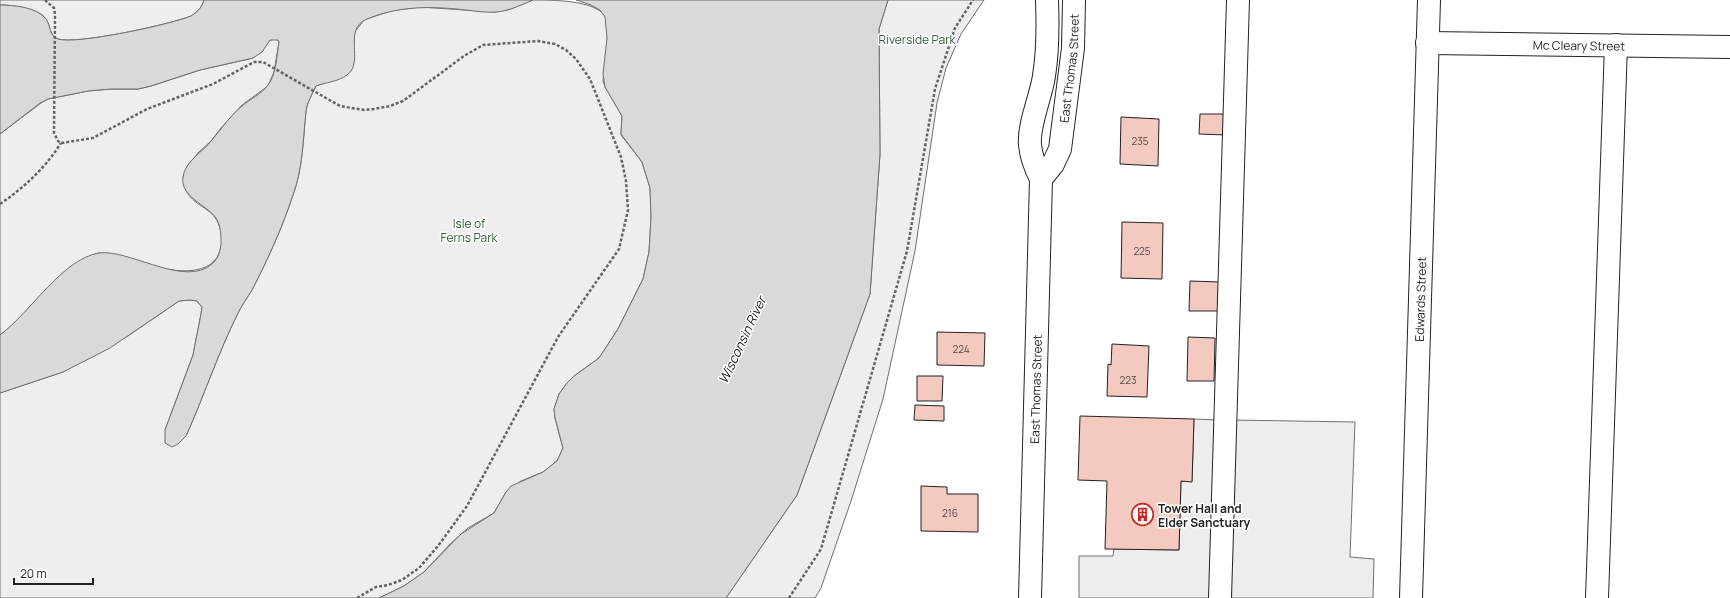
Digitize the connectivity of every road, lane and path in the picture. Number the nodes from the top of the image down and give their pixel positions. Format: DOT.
graph roads {
  1 [pos="45,0"];
  2 [pos="973,0"];
  3 [pos="1047,0"];
  4 [pos="1074,0"];
  5 [pos="1238,0"];
  6 [pos="1429,0"];
  7 [pos="1427,43"];
  8 [pos="1616,45"];
  9 [pos="1730,47"];
  10 [pos="61,143"];
  11 [pos="1041,180"];
  12 [pos="0,204"];
  13 [pos="357,598"];
  14 [pos="789,598"];
  15 [pos="1030,598"];
  16 [pos="1220,598"];
  17 [pos="1411,598"];
  18 [pos="1597,598"];
  1 -- 10 [label="path"];
  2 -- 14 [label="path"];
  3 -- 11 [label="street, East Thomas Street"];
  4 -- 11 [label="street, East Thomas Street"];
  5 -- 16 [label="street"];
  6 -- 7 [label="street, Edwards Street"];
  7 -- 8 [label="street, Mc Cleary Street"];
  7 -- 17 [label="street, Edwards Street"];
  8 -- 9 [label="street, Mc Cleary Street"];
  8 -- 18 [label="street"];
  10 -- 12 [label="path"];
  10 -- 13 [label="path"];
  11 -- 15 [label="street, East Thomas Street"];
}
